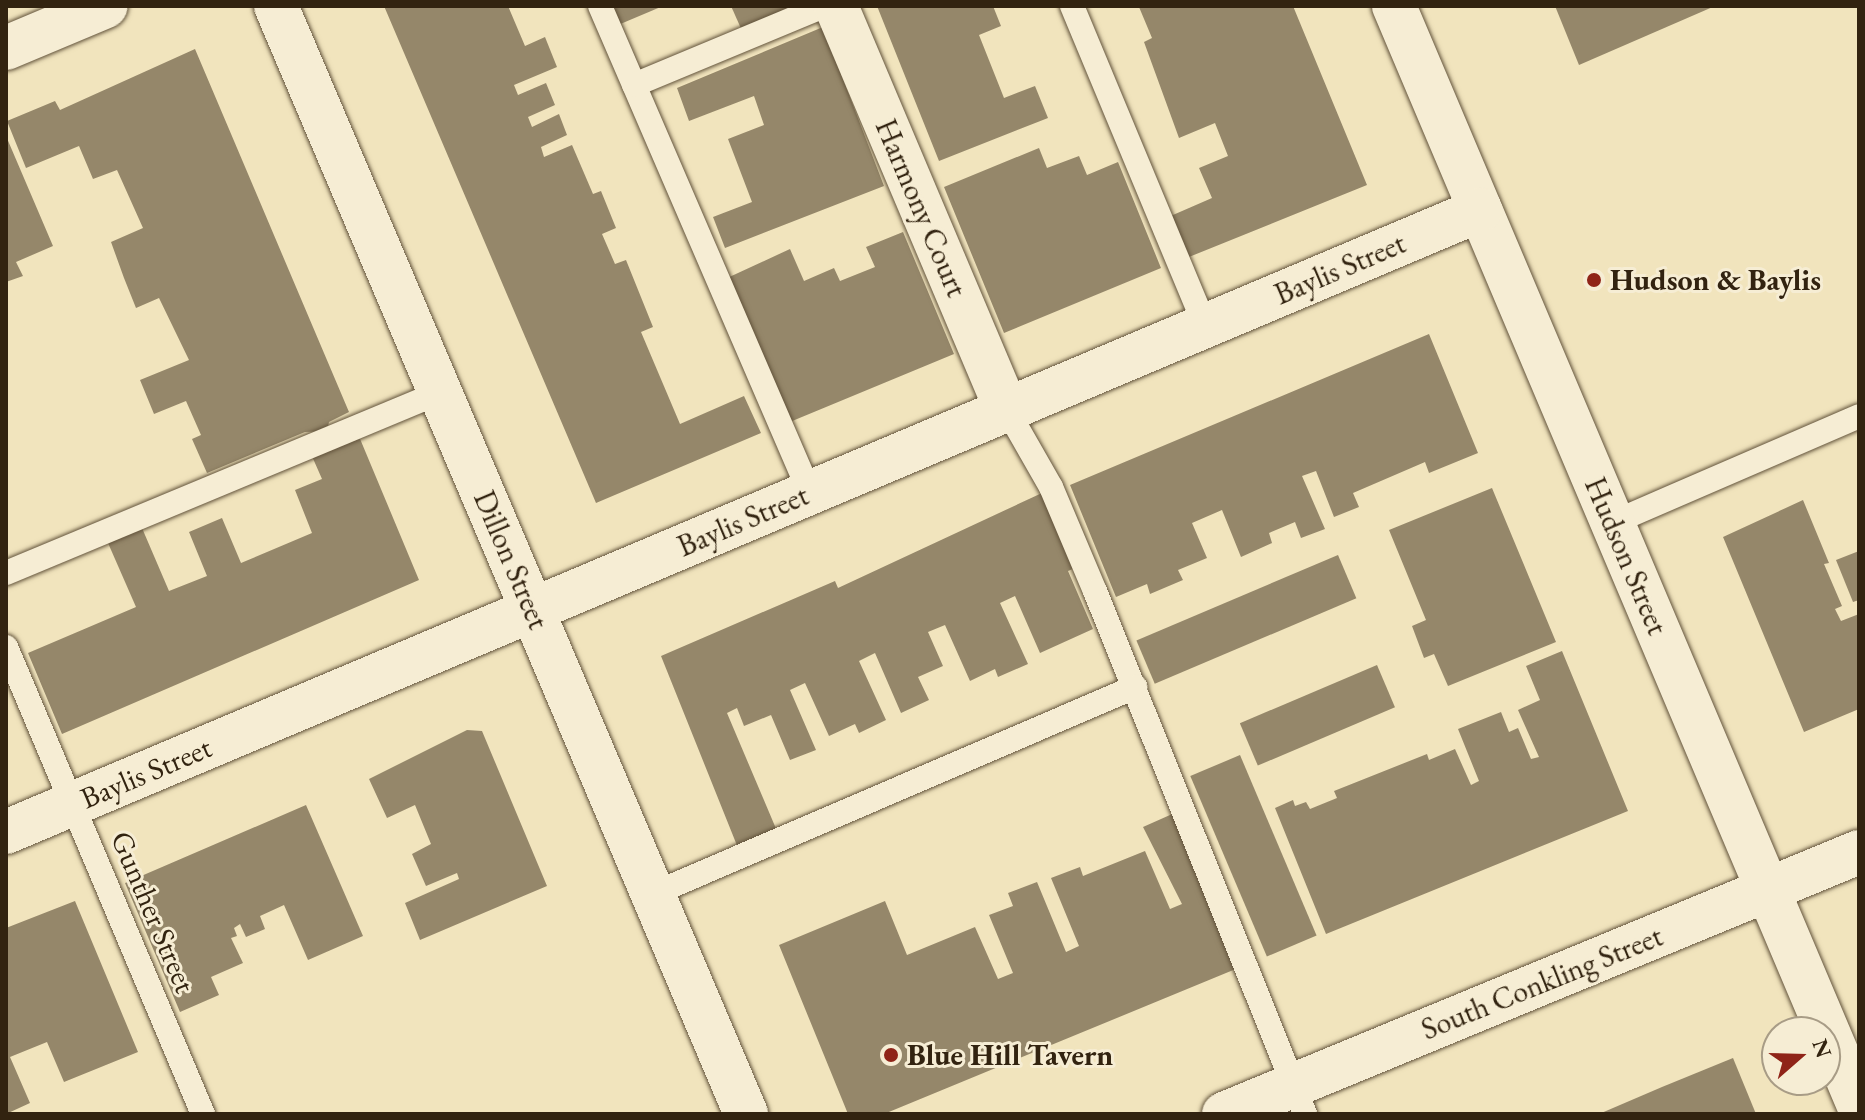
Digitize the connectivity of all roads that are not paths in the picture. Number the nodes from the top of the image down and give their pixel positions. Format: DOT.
graph roads {
  1 [pos="106,6"];
  2 [pos="276,6"];
  3 [pos="600,6"];
  4 [pos="824,6"];
  5 [pos="836,6"];
  6 [pos="1072,6"];
  7 [pos="1394,6"];
  8 [pos="6,48"];
  9 [pos="634,85"];
  10 [pos="1480,210"];
  11 [pos="1205,326"];
  12 [pos="440,392"];
  13 [pos="1007,410"];
  14 [pos="1859,416"];
  15 [pos="810,493"];
  16 [pos="1612,523"];
  17 [pos="6,573"];
  18 [pos="532,610"];
  19 [pos="6,647"];
  20 [pos="1135,687"];
  21 [pos="72,804"];
  22 [pos="6,832"];
  23 [pos="1859,852"];
  24 [pos="1767,890"];
  25 [pos="653,894"];
  26 [pos="1299,1100"];
  27 [pos="1859,1106"];
  28 [pos="203,1114"];
  29 [pos="746,1114"];
  30 [pos="1224,1114"];
  1 -- 8 [label="street"];
  2 -- 12 [label="street, Dillon Street"];
  3 -- 9 [label="lane"];
  4 -- 9 [label="lane"];
  5 -- 13 [label="street, Harmony Court"];
  6 -- 11 [label="lane"];
  7 -- 10 [label="street, Hudson Street"];
  9 -- 15 [label="lane"];
  10 -- 11 [label="street, Baylis Street"];
  10 -- 16 [label="street, Hudson Street"];
  11 -- 13 [label="street, Baylis Street"];
  12 -- 17 [label="lane"];
  12 -- 18 [label="street, Dillon Street"];
  13 -- 15 [label="street, Baylis Street"];
  13 -- 20 [label="lane"];
  14 -- 16 [label="lane"];
  15 -- 18 [label="street, Baylis Street"];
  16 -- 24 [label="street, Hudson Street"];
  18 -- 21 [label="street, Baylis Street"];
  18 -- 25 [label="street, Dillon Street"];
  19 -- 21 [label="lane, Gunther Street"];
  20 -- 25 [label="lane"];
  20 -- 26 [label="lane"];
  21 -- 22 [label="street, Baylis Street"];
  21 -- 28 [label="lane, Gunther Street"];
  23 -- 24 [label="street, South Conkling Street"];
  24 -- 26 [label="street, South Conkling Street"];
  24 -- 27 [label="street, Hudson Street"];
  25 -- 29 [label="street, Dillon Street"];
  26 -- 30 [label="street, South Conkling Street"];
}
